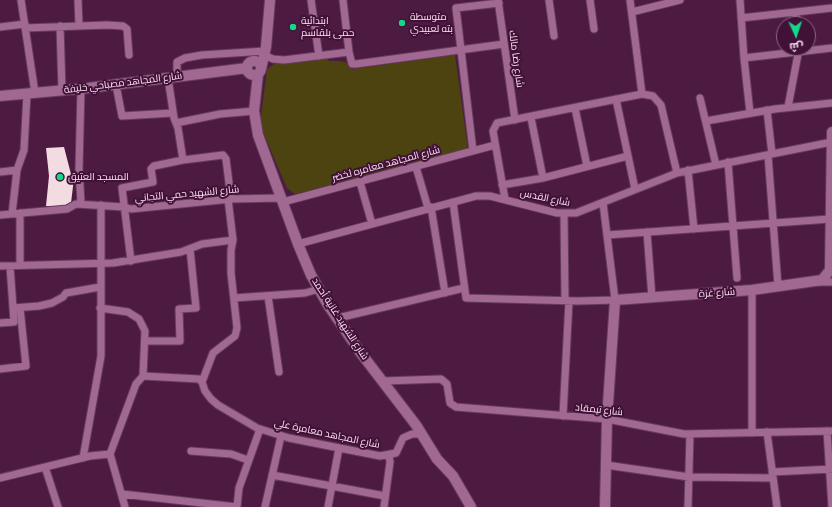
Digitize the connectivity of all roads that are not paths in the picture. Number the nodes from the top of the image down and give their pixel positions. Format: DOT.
graph roads {
  1 [pos="21,0"];
  2 [pos="78,0"];
  3 [pos="270,0"];
  4 [pos="312,0"];
  5 [pos="343,0"];
  6 [pos="549,0"];
  7 [pos="590,0"];
  8 [pos="630,0"];
  9 [pos="680,0"];
  10 [pos="740,0"];
  11 [pos="498,1"];
  12 [pos="469,3"];
  13 [pos="832,8"];
  14 [pos="632,12"];
  15 [pos="796,12"];
  16 [pos="796,16"];
  17 [pos="741,18"];
  18 [pos="79,25"];
  19 [pos="25,26"];
  20 [pos="60,26"];
  21 [pos="0,27"];
  22 [pos="594,30"];
  23 [pos="554,36"];
  24 [pos="504,44"];
  25 [pos="832,48"];
  26 [pos="816,49"];
  27 [pos="461,50"];
  28 [pos="349,52"];
  29 [pos="776,53"];
  30 [pos="129,55"];
  31 [pos="319,56"];
  32 [pos="798,56"];
  33 [pos="744,58"];
  34 [pos="257,65"];
  35 [pos="173,78"];
  36 [pos="116,85"];
  37 [pos="81,89"];
  38 [pos="62,90"];
  39 [pos="31,93"];
  40 [pos="642,94"];
  41 [pos="0,96"];
  42 [pos="700,98"];
  43 [pos="616,99"];
  44 [pos="832,103"];
  45 [pos="788,107"];
  46 [pos="575,108"];
  47 [pos="767,110"];
  48 [pos="254,111"];
  49 [pos="173,113"];
  50 [pos="750,113"];
  51 [pos="531,118"];
  52 [pos="515,120"];
  53 [pos="706,121"];
  54 [pos="176,123"];
  55 [pos="832,139"];
  56 [pos="495,145"];
  57 [pos="473,151"];
  58 [pos="770,154"];
  59 [pos="628,156"];
  60 [pos="183,160"];
  61 [pos="728,162"];
  62 [pos="716,165"];
  63 [pos="587,166"];
  64 [pos="416,167"];
  65 [pos="17,170"];
  66 [pos="688,170"];
  67 [pos="0,172"];
  68 [pos="677,173"];
  69 [pos="543,178"];
  70 [pos="831,179"];
  71 [pos="360,182"];
  72 [pos="502,185"];
  73 [pos="635,189"];
  74 [pos="230,199"];
  75 [pos="505,199"];
  76 [pos="282,200"];
  77 [pos="453,202"];
  78 [pos="81,203"];
  79 [pos="603,203"];
  80 [pos="101,205"];
  81 [pos="124,207"];
  82 [pos="429,208"];
  83 [pos="16,214"];
  84 [pos="564,214"];
  85 [pos="0,215"];
  86 [pos="831,217"];
  87 [pos="773,223"];
  88 [pos="372,224"];
  89 [pos="733,226"];
  90 [pos="694,229"];
  91 [pos="647,232"];
  92 [pos="607,235"];
  93 [pos="233,240"];
  94 [pos="298,244"];
  95 [pos="190,249"];
  96 [pos="131,261"];
  97 [pos="101,264"];
  98 [pos="20,265"];
  99 [pos="0,266"];
  100 [pos="10,266"];
  101 [pos="831,272"];
  102 [pos="737,278"];
  103 [pos="818,282"];
  104 [pos="832,282"];
  105 [pos="778,286"];
  106 [pos="100,287"];
  107 [pos="464,288"];
  108 [pos="319,289"];
  109 [pos="752,290"];
  110 [pos="445,292"];
  111 [pos="268,296"];
  112 [pos="234,298"];
  113 [pos="652,298"];
  114 [pos="567,300"];
  115 [pos="615,300"];
  116 [pos="16,308"];
  117 [pos="100,308"];
  118 [pos="338,318"];
  119 [pos="0,324"];
  120 [pos="145,341"];
  121 [pos="0,369"];
  122 [pos="279,372"];
  123 [pos="144,376"];
  124 [pos="383,381"];
  125 [pos="202,382"];
  126 [pos="563,416"];
  127 [pos="607,419"];
  128 [pos="260,429"];
  129 [pos="830,431"];
  130 [pos="767,432"];
  131 [pos="752,433"];
  132 [pos="422,434"];
  133 [pos="690,434"];
  134 [pos="281,436"];
  135 [pos="340,448"];
  136 [pos="191,450"];
  137 [pos="110,454"];
  138 [pos="389,455"];
  139 [pos="83,458"];
  140 [pos="248,460"];
  141 [pos="606,465"];
  142 [pos="44,467"];
  143 [pos="831,469"];
  144 [pos="272,475"];
  145 [pos="773,475"];
  146 [pos="689,477"];
  147 [pos="0,478"];
  148 [pos="332,485"];
  149 [pos="122,494"];
  150 [pos="386,496"];
  151 [pos="58,507"];
  152 [pos="125,507"];
  153 [pos="237,507"];
  154 [pos="265,507"];
  155 [pos="328,507"];
  156 [pos="384,507"];
  157 [pos="471,507"];
  158 [pos="605,507"];
  159 [pos="688,507"];
  160 [pos="777,507"];
  161 [pos="832,507"];
  1 -- 19 [label="street"];
  2 -- 18 [label="street"];
  3 -- 34 [label="main road"];
  4 -- 31 [label="street"];
  5 -- 28 [label="street"];
  6 -- 23 [label="street"];
  7 -- 22 [label="street"];
  8 -- 14 [label="street"];
  9 -- 14 [label="street"];
  10 -- 17 [label="street"];
  11 -- 12 [label="street"];
  11 -- 24 [label="street, شارع رضا مالك"];
  12 -- 27 [label="street"];
  13 -- 15 [label="street"];
  14 -- 40 [label="street"];
  15 -- 16 [label="street"];
  15 -- 17 [label="street"];
  17 -- 33 [label="street"];
  18 -- 20 [label="street"];
  18 -- 30 [label="street"];
  19 -- 20 [label="street"];
  19 -- 21 [label="street"];
  19 -- 39 [label="street"];
  20 -- 38 [label="street"];
  24 -- 27 [label="street"];
  24 -- 52 [label="street, شارع رضا مالك"];
  25 -- 26 [label="street"];
  27 -- 28 [label="street"];
  27 -- 57 [label="street"];
  28 -- 31 [label="street"];
  29 -- 33 [label="street"];
  31 -- 34 [label="street"];
  32 -- 45 [label="street"];
  33 -- 50 [label="street"];
  34 -- 35 [label="main road, شارع المجاهد مصباحي خليفة"];
  34 -- 35 [label="street"];
  34 -- 48 [label="main road, شارع الشهيد غانية أحمد"];
  35 -- 36 [label="main road, شارع المجاهد مصباحي خليفة"];
  35 -- 49 [label="street"];
  36 -- 37 [label="main road, شارع المجاهد مصباحي خليفة"];
  36 -- 49 [label="street"];
  37 -- 38 [label="main road, شارع المجاهد مصباحي خليفة"];
  37 -- 78 [label="street"];
  38 -- 39 [label="main road, شارع المجاهد مصباحي خليفة"];
  39 -- 41 [label="main road, شارع المجاهد مصباحي خليفة"];
  39 -- 65 [label="street"];
  40 -- 43 [label="street"];
  40 -- 68 [label="street"];
  42 -- 53 [label="street"];
  43 -- 46 [label="street"];
  43 -- 59 [label="street"];
  44 -- 45 [label="street"];
  45 -- 47 [label="street"];
  46 -- 51 [label="street"];
  46 -- 63 [label="street"];
  47 -- 50 [label="street"];
  47 -- 58 [label="street"];
  48 -- 54 [label="street"];
  48 -- 76 [label="main road, شارع الشهيد غانية أحمد"];
  49 -- 54 [label="street"];
  50 -- 53 [label="street"];
  51 -- 52 [label="street"];
  51 -- 69 [label="street"];
  52 -- 56 [label="street"];
  53 -- 62 [label="street"];
  54 -- 60 [label="street"];
  55 -- 58 [label="street, شارع القدس"];
  55 -- 70 [label="main road"];
  56 -- 57 [label="street, شارع المجاهد معامره لخضر"];
  56 -- 72 [label="street"];
  57 -- 64 [label="street, شارع المجاهد معامره لخضر"];
  58 -- 61 [label="street, شارع القدس"];
  58 -- 87 [label="street"];
  59 -- 63 [label="street"];
  59 -- 73 [label="street"];
  60 -- 74 [label="street"];
  60 -- 81 [label="street"];
  61 -- 62 [label="street, شارع القدس"];
  61 -- 89 [label="street"];
  62 -- 66 [label="street, شارع القدس"];
  63 -- 69 [label="street"];
  64 -- 71 [label="street, شارع المجاهد معامره لخضر"];
  64 -- 82 [label="street"];
  65 -- 67 [label="street"];
  65 -- 83 [label="street"];
  66 -- 68 [label="street, شارع القدس"];
  66 -- 90 [label="street"];
  68 -- 73 [label="street, شارع القدس"];
  69 -- 72 [label="street"];
  70 -- 86 [label="main road"];
  71 -- 76 [label="street, شارع المجاهد معامره لخضر"];
  71 -- 88 [label="street"];
  72 -- 75 [label="street"];
  73 -- 79 [label="street, شارع القدس"];
  74 -- 76 [label="street, شارع الشهيد حمي التجاني"];
  74 -- 81 [label="street, شارع الشهيد حمي التجاني"];
  74 -- 93 [label="street"];
  75 -- 77 [label="street, شارع القدس"];
  75 -- 84 [label="street, شارع القدس"];
  76 -- 94 [label="main road, شارع الشهيد غانية أحمد"];
  77 -- 82 [label="street, شارع القدس"];
  77 -- 107 [label="street"];
  78 -- 80 [label="street, شارع الشهيد حمي التجاني"];
  78 -- 83 [label="street, شارع الشهيد حمي التجاني"];
  79 -- 84 [label="street, شارع القدس"];
  79 -- 92 [label="street"];
  80 -- 81 [label="street, شارع الشهيد حمي التجاني"];
  80 -- 97 [label="street"];
  81 -- 96 [label="street"];
  82 -- 88 [label="street, شارع القدس"];
  82 -- 110 [label="street"];
  83 -- 85 [label="street, شارع الشهيد حمي التجاني"];
  83 -- 98 [label="street"];
  84 -- 114 [label="street"];
  86 -- 87 [label="street"];
  86 -- 101 [label="main road"];
  87 -- 89 [label="street"];
  87 -- 105 [label="street"];
  88 -- 94 [label="street, شارع القدس"];
  89 -- 90 [label="street"];
  89 -- 102 [label="street"];
  90 -- 91 [label="street"];
  91 -- 92 [label="street"];
  91 -- 113 [label="street"];
  92 -- 115 [label="street"];
  93 -- 95 [label="street"];
  93 -- 112 [label="street"];
  94 -- 108 [label="main road, شارع الشهيد غانية أحمد"];
  95 -- 96 [label="street"];
  95 -- 120 [label="street"];
  96 -- 97 [label="street"];
  97 -- 98 [label="street"];
  97 -- 106 [label="street"];
  98 -- 100 [label="street"];
  99 -- 100 [label="street"];
  100 -- 116 [label="street"];
  101 -- 103 [label="main road"];
  103 -- 104 [label="street, شارع غزة"];
  103 -- 105 [label="main road, شارع غزة"];
  105 -- 109 [label="main road, شارع غزة"];
  106 -- 116 [label="street"];
  106 -- 117 [label="street"];
  107 -- 110 [label="street"];
  107 -- 114 [label="street"];
  108 -- 111 [label="street"];
  108 -- 118 [label="main road, شارع الشهيد غانية أحمد"];
  109 -- 113 [label="main road, شارع غزة"];
  109 -- 131 [label="street"];
  110 -- 118 [label="street"];
  111 -- 112 [label="street"];
  111 -- 122 [label="street"];
  112 -- 125 [label="street"];
  113 -- 115 [label="main road, شارع غزة"];
  114 -- 115 [label="street"];
  114 -- 126 [label="street"];
  115 -- 127 [label="main road"];
  116 -- 119 [label="street"];
  116 -- 121 [label="street"];
  117 -- 120 [label="street"];
  117 -- 139 [label="street"];
  118 -- 124 [label="main road, شارع الشهيد غانية أحمد"];
  120 -- 123 [label="street"];
  123 -- 125 [label="street"];
  123 -- 137 [label="street"];
  124 -- 126 [label="street, شارع تيمقاد"];
  124 -- 132 [label="main road, شارع الشهيد غانية أحمد"];
  125 -- 128 [label="street, شارع المجاهد معامرة علي"];
  126 -- 127 [label="street, شارع تيمقاد"];
  127 -- 133 [label="street, شارع تيمقاد"];
  127 -- 141 [label="main road"];
  128 -- 134 [label="street, شارع المجاهد معامرة علي"];
  128 -- 140 [label="street"];
  129 -- 130 [label="street, شارع تيمقاد"];
  129 -- 143 [label="street"];
  130 -- 131 [label="street, شارع تيمقاد"];
  130 -- 145 [label="street"];
  131 -- 133 [label="street, شارع تيمقاد"];
  132 -- 138 [label="street, شارع المجاهد معامرة علي"];
  132 -- 157 [label="main road, شارع الشهيد غانية أحمد"];
  133 -- 146 [label="street"];
  134 -- 135 [label="street, شارع المجاهد معامرة علي"];
  134 -- 144 [label="street"];
  135 -- 138 [label="street, شارع المجاهد معامرة علي"];
  135 -- 148 [label="street"];
  136 -- 140 [label="street"];
  137 -- 139 [label="street"];
  137 -- 149 [label="street"];
  138 -- 150 [label="street"];
  139 -- 142 [label="street"];
  140 -- 153 [label="street"];
  141 -- 146 [label="street"];
  141 -- 158 [label="main road"];
  142 -- 147 [label="street"];
  142 -- 151 [label="street"];
  143 -- 145 [label="street"];
  143 -- 161 [label="street"];
  144 -- 148 [label="street"];
  144 -- 154 [label="street"];
  145 -- 146 [label="street"];
  145 -- 160 [label="street"];
  146 -- 159 [label="street"];
  148 -- 150 [label="street"];
  148 -- 155 [label="street"];
  149 -- 152 [label="street"];
  149 -- 153 [label="street"];
  150 -- 156 [label="street"];
}
